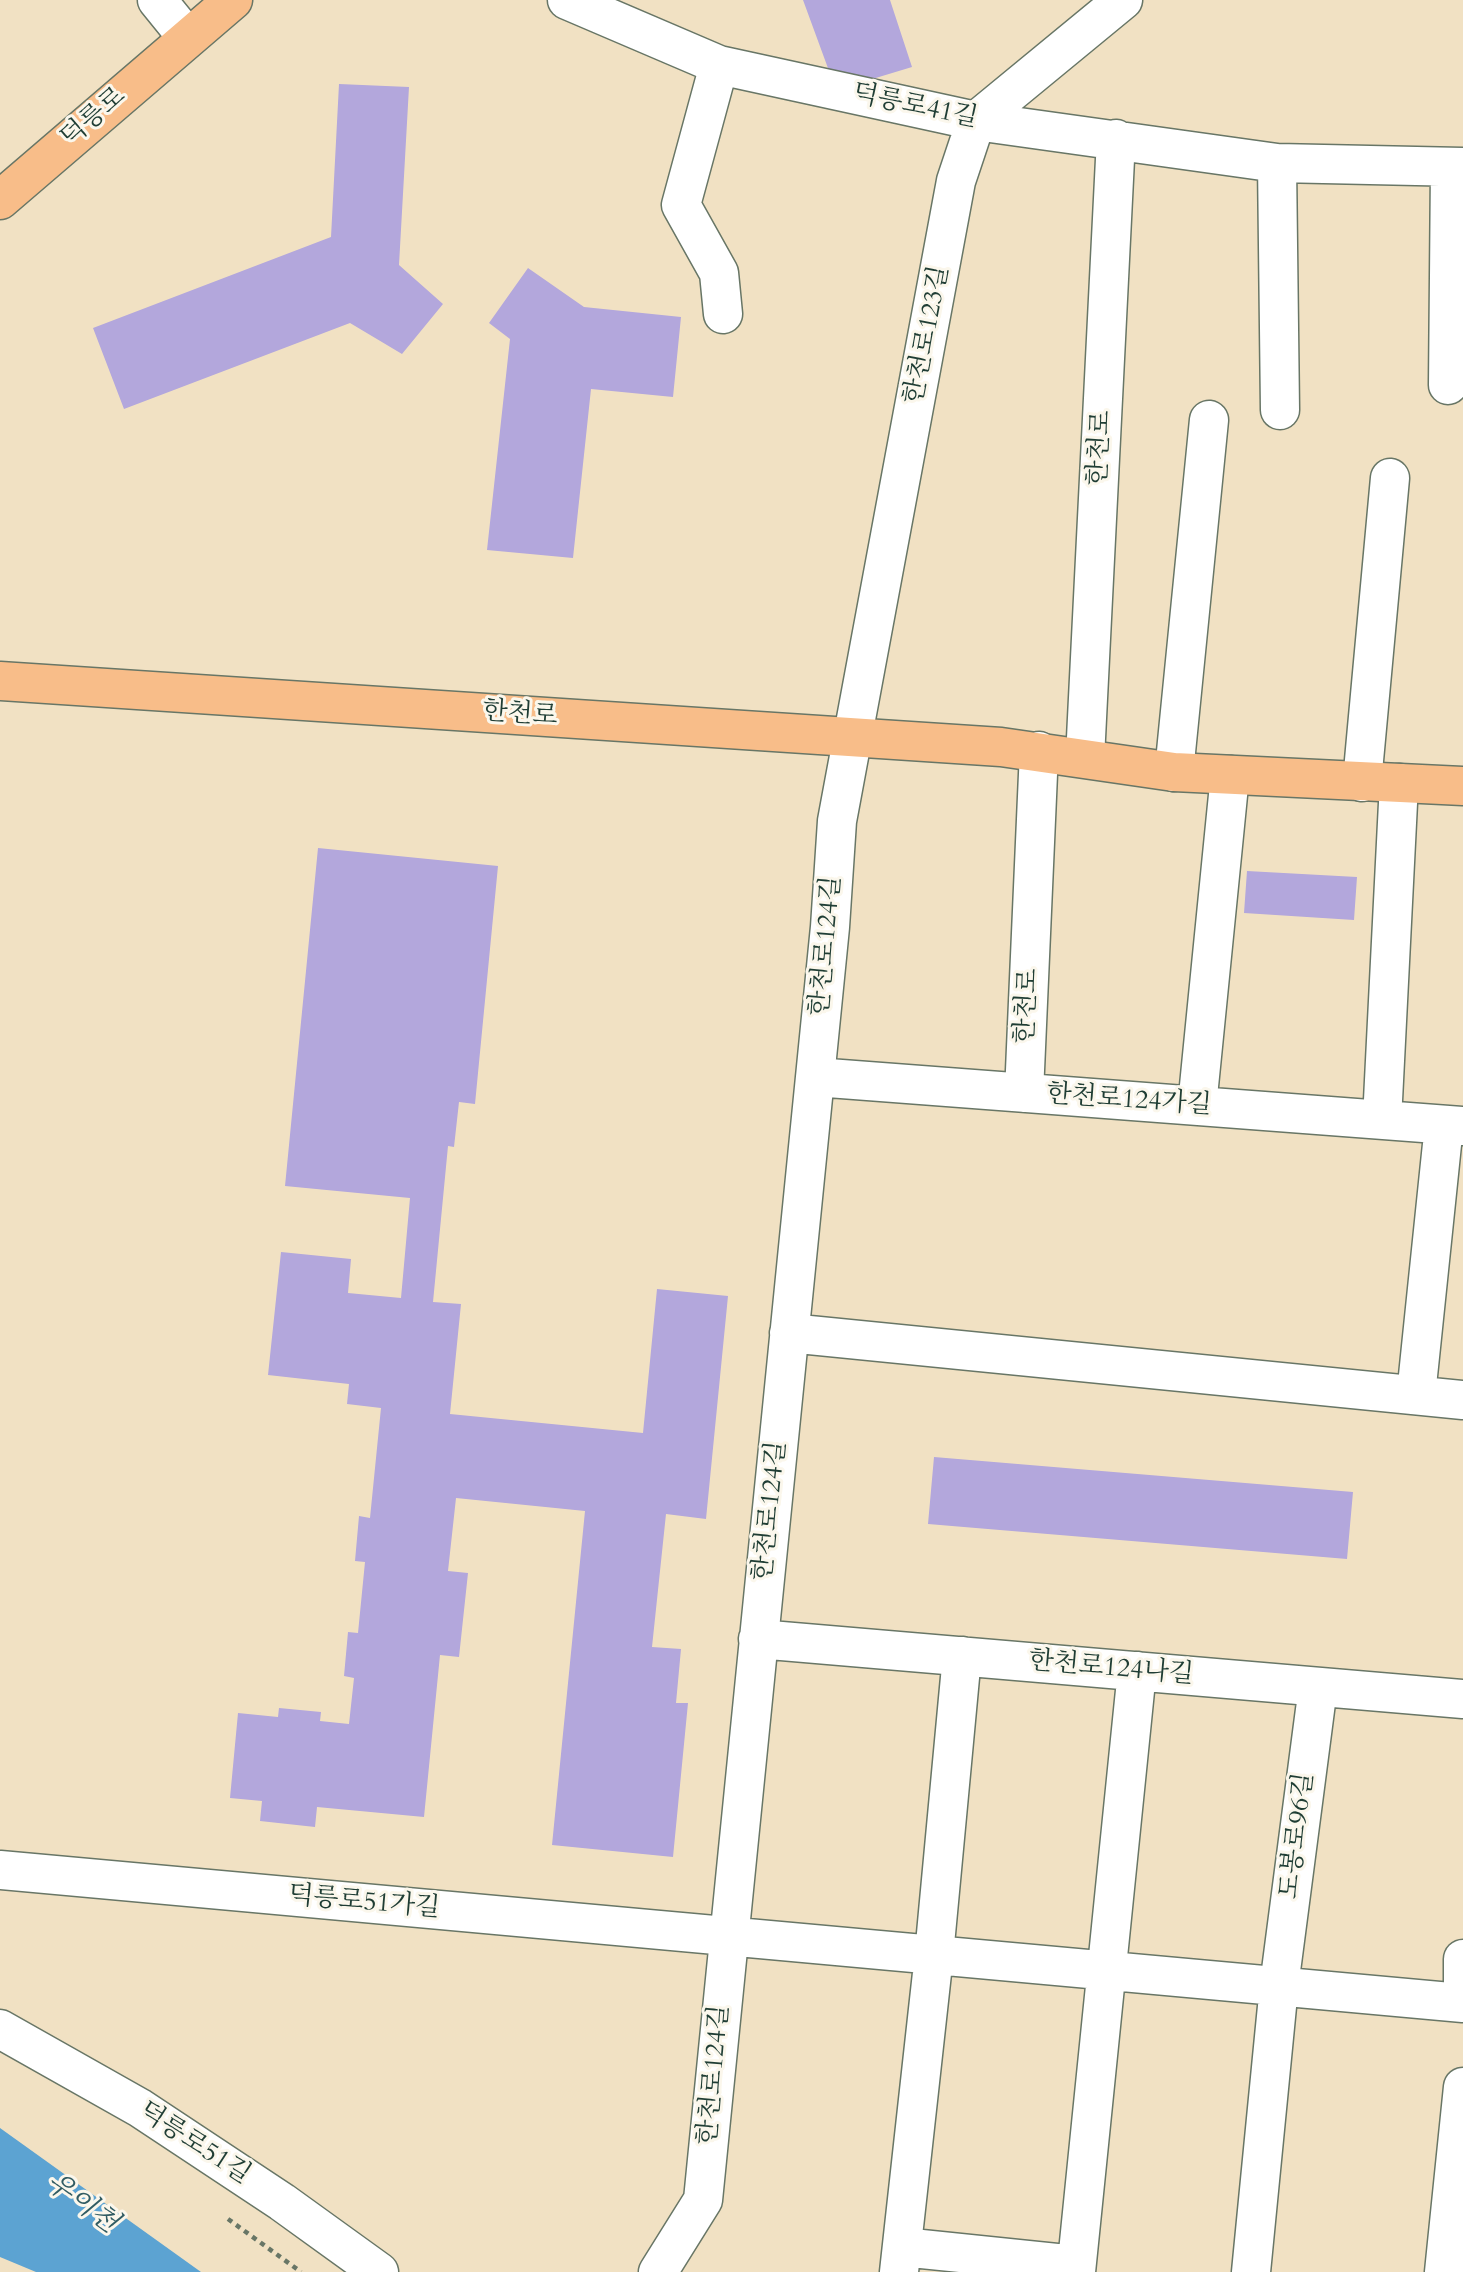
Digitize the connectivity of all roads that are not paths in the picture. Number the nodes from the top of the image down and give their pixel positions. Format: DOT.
graph roads {
  1 [pos="157,0"];
  2 [pos="233,0"];
  3 [pos="567,0"];
  4 [pos="1123,0"];
  5 [pos="187,37"];
  6 [pos="719,65"];
  7 [pos="976,121"];
  8 [pos="1116,139"];
  9 [pos="1277,163"];
  10 [pos="1456,167"];
  11 [pos="0,200"];
  12 [pos="723,314"];
  13 [pos="1448,386"];
  14 [pos="1280,410"];
  15 [pos="1209,420"];
  16 [pos="1390,478"];
  17 [pos="0,681"];
  18 [pos="853,737"];
  19 [pos="1039,751"];
  20 [pos="1085,758"];
  21 [pos="1174,772"];
  22 [pos="1230,775"];
  23 [pos="1380,782"];
  24 [pos="1463,786"];
  25 [pos="815,1077"];
  26 [pos="1024,1093"];
  27 [pos="1197,1106"];
  28 [pos="1382,1120"];
  29 [pos="1453,1125"];
  30 [pos="789,1333"];
  31 [pos="1416,1395"];
  32 [pos="1463,1400"];
  33 [pos="758,1639"];
  34 [pos="962,1656"];
  35 [pos="1138,1671"];
  36 [pos="1318,1686"];
  37 [pos="1463,1699"];
  38 [pos="0,1870"];
  39 [pos="729,1936"];
  40 [pos="934,1955"];
  41 [pos="1463,1959"];
  42 [pos="1105,1970"];
  43 [pos="1463,1982"];
  44 [pos="1279,1986"];
  45 [pos="1463,2003"];
  46 [pos="0,2029"];
  47 [pos="1463,2087"];
  48 [pos="900,2259"];
  49 [pos="1076,2269"];
  50 [pos="379,2272"];
  51 [pos="658,2272"];
  52 [pos="1251,2272"];
  53 [pos="1444,2272"];
  1 -- 5 [label="street"];
  2 -- 5 [label="main road, 덕릉로"];
  3 -- 6 [label="street, 덕릉로41길"];
  4 -- 7 [label="street"];
  5 -- 11 [label="main road, 덕릉로"];
  6 -- 7 [label="street, 덕릉로41길"];
  6 -- 12 [label="street"];
  7 -- 8 [label="street, 덕릉로41길"];
  7 -- 18 [label="street, 한천로123길"];
  8 -- 9 [label="street, 덕릉로41길"];
  8 -- 20 [label="street, 한천로"];
  9 -- 10 [label="street, 덕릉로41길"];
  9 -- 14 [label="street"];
  10 -- 13 [label="street, 덕릉로41길"];
  15 -- 21 [label="street"];
  16 -- 23 [label="street"];
  17 -- 18 [label="main road, 한천로"];
  18 -- 19 [label="main road, 한천로"];
  18 -- 25 [label="street, 한천로124길"];
  19 -- 20 [label="main road, 한천로"];
  19 -- 26 [label="street, 한천로"];
  20 -- 21 [label="main road, 한천로"];
  21 -- 22 [label="main road, 한천로"];
  22 -- 23 [label="main road, 한천로"];
  22 -- 27 [label="street"];
  23 -- 24 [label="main road, 한천로"];
  23 -- 28 [label="street"];
  25 -- 26 [label="street, 한천로124가길"];
  25 -- 30 [label="street, 한천로124길"];
  26 -- 27 [label="street, 한천로124가길"];
  27 -- 28 [label="street, 한천로124가길"];
  28 -- 29 [label="street, 한천로124가길"];
  29 -- 31 [label="street, 한천로124가길"];
  30 -- 31 [label="street"];
  30 -- 33 [label="street, 한천로124길"];
  31 -- 32 [label="street"];
  33 -- 34 [label="street, 한천로124나길"];
  33 -- 39 [label="street, 한천로124길"];
  34 -- 35 [label="street, 한천로124나길"];
  34 -- 40 [label="street"];
  35 -- 36 [label="street, 한천로124나길"];
  35 -- 42 [label="street"];
  36 -- 37 [label="street, 한천로124나길"];
  36 -- 44 [label="street, 도봉로96길"];
  38 -- 39 [label="street, 덕릉로51가길"];
  39 -- 40 [label="street"];
  39 -- 51 [label="street, 한천로124길"];
  40 -- 42 [label="street"];
  40 -- 48 [label="street"];
  41 -- 43 [label="street"];
  42 -- 44 [label="street"];
  42 -- 49 [label="street"];
  44 -- 45 [label="street"];
  44 -- 52 [label="street, 도봉로96길"];
  46 -- 50 [label="street, 덕릉로51길"];
  47 -- 53 [label="street"];
  48 -- 49 [label="street"];
}
